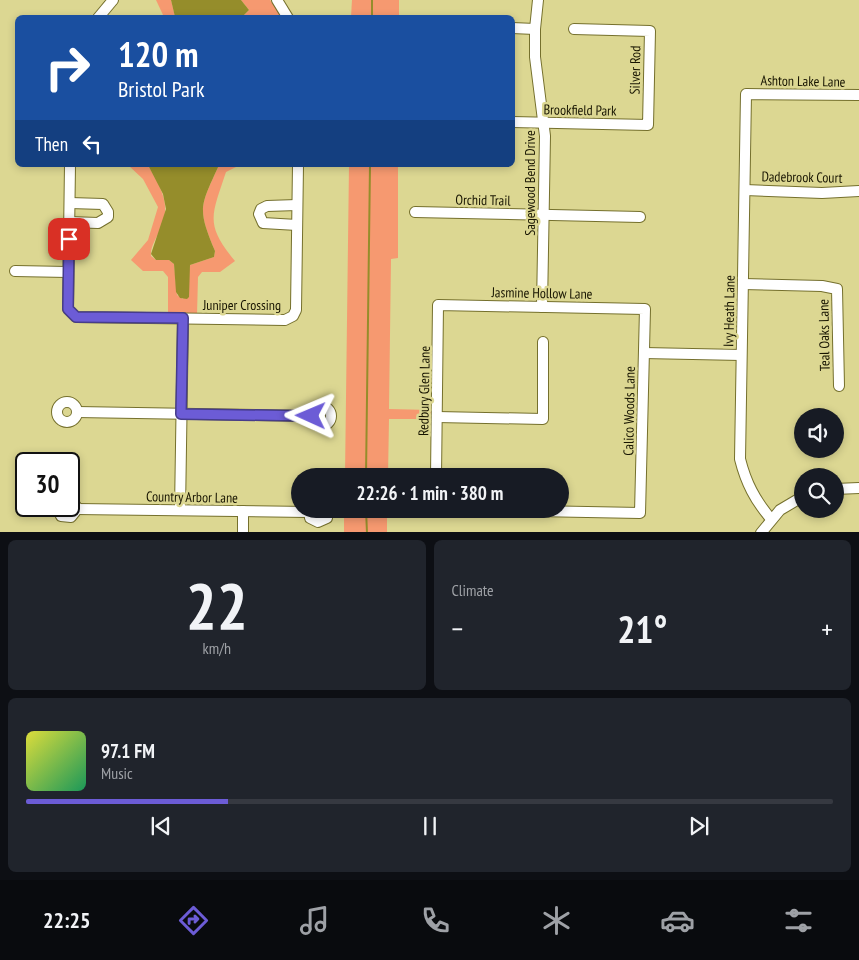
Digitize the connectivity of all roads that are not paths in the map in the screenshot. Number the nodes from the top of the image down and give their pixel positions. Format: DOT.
graph roads {
  1 [pos="113,0"];
  2 [pos="277,0"];
  3 [pos="538,0"];
  4 [pos="100,15"];
  5 [pos="286,15"];
  6 [pos="515,28"];
  7 [pos="535,29"];
  8 [pos="574,29"];
  9 [pos="746,94"];
  10 [pos="859,96"];
  11 [pos="515,122"];
  12 [pos="544,123"];
  13 [pos="648,125"];
  14 [pos="70,167"];
  15 [pos="298,167"];
  16 [pos="745,190"];
  17 [pos="859,192"];
  18 [pos="70,202"];
  19 [pos="297,205"];
  20 [pos="415,212"];
  21 [pos="544,215"];
  22 [pos="640,217"];
  23 [pos="69,222"];
  24 [pos="297,225"];
  25 [pos="14,271"];
  26 [pos="68,272"];
  27 [pos="743,284"];
  28 [pos="438,305"];
  29 [pos="542,307"];
  30 [pos="645,309"];
  31 [pos="183,318"];
  32 [pos="543,342"];
  33 [pos="644,353"];
  34 [pos="742,355"];
  35 [pos="839,386"];
  36 [pos="77,412"];
  37 [pos="181,414"];
  38 [pos="311,416"];
  39 [pos="437,417"];
  40 [pos="436,468"];
  41 [pos="859,488"];
  42 [pos="844,489"];
  43 [pos="794,502"];
  44 [pos="80,509"];
  45 [pos="180,510"];
  46 [pos="291,510"];
  47 [pos="243,511"];
  48 [pos="569,512"];
  49 [pos="311,518"];
  50 [pos="326,518"];
  51 [pos="771,519"];
  52 [pos="242,532"];
  53 [pos="761,532"];
  1 -- 4 [label="street"];
  2 -- 5 [label="street"];
  3 -- 7 [label="street, Sagewood Bend Drive"];
  6 -- 7 [label="street"];
  7 -- 12 [label="street, Sagewood Bend Drive"];
  8 -- 13 [label="street, Silver Rod"];
  9 -- 10 [label="street, Ashton Lake Lane"];
  9 -- 16 [label="street, Ivy Heath Lane"];
  11 -- 12 [label="street, Brookfield Park"];
  12 -- 13 [label="street, Brookfield Park"];
  12 -- 21 [label="street, Sagewood Bend Drive"];
  14 -- 18 [label="street"];
  15 -- 19 [label="street"];
  16 -- 17 [label="street, Dadebrook Court"];
  16 -- 27 [label="street, Ivy Heath Lane"];
  18 -- 23 [label="street"];
  18 -- 23 [label="street"];
  19 -- 24 [label="street"];
  19 -- 24 [label="street"];
  20 -- 21 [label="street, Orchid Trail"];
  21 -- 22 [label="street, Orchid Trail"];
  21 -- 29 [label="street, Sagewood Bend Drive"];
  23 -- 26 [label="street"];
  24 -- 31 [label="street, Juniper Crossing"];
  25 -- 26 [label="street"];
  26 -- 31 [label="street, Juniper Crossing"];
  27 -- 34 [label="street, Ivy Heath Lane"];
  27 -- 35 [label="street, Teal Oaks Lane"];
  28 -- 29 [label="street, Jasmine Hollow Lane"];
  28 -- 39 [label="street, Redbury Glen Lane"];
  29 -- 30 [label="street, Jasmine Hollow Lane"];
  30 -- 33 [label="street, Calico Woods Lane"];
  31 -- 37 [label="street"];
  32 -- 39 [label="street"];
  33 -- 34 [label="street"];
  33 -- 48 [label="street, Calico Woods Lane"];
  34 -- 51 [label="street, Ivy Heath Lane"];
  36 -- 37 [label="street"];
  37 -- 38 [label="street"];
  37 -- 45 [label="street"];
  39 -- 40 [label="street, Redbury Glen Lane"];
  41 -- 42 [label="street"];
  43 -- 51 [label="street"];
  44 -- 45 [label="street, Country Arbor Lane"];
  45 -- 47 [label="street, Country Arbor Lane"];
  46 -- 47 [label="street, Country Arbor Lane"];
  47 -- 52 [label="street"];
  49 -- 50 [label="street, Country Arbor Lane"];
  51 -- 53 [label="street"];
}
